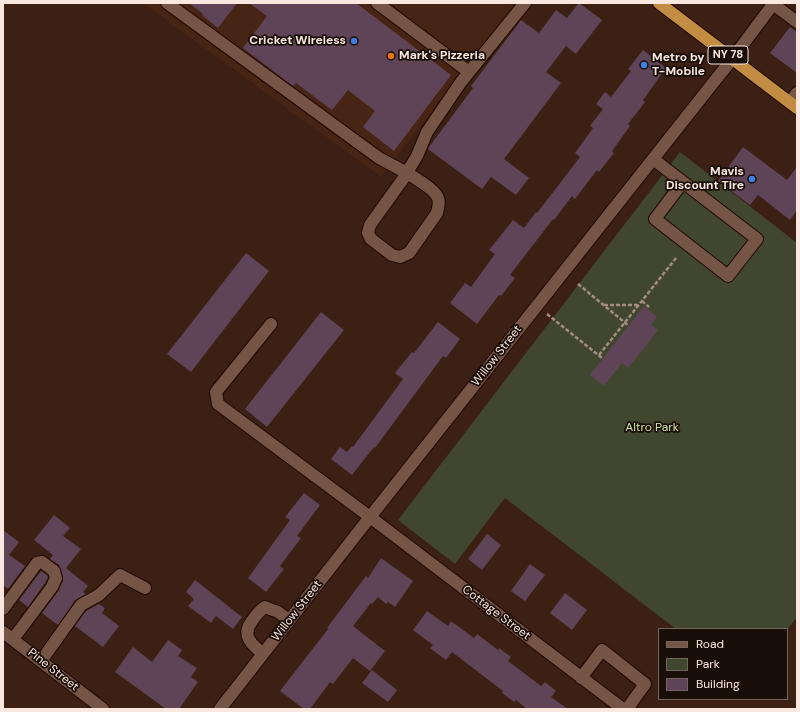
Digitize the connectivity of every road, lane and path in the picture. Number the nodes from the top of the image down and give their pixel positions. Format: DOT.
graph roads {
  1 [pos="166,3"];
  2 [pos="376,3"];
  3 [pos="525,3"];
  4 [pos="659,3"];
  5 [pos="773,4"];
  6 [pos="797,22"];
  7 [pos="732,59"];
  8 [pos="469,72"];
  9 [pos="795,101"];
  10 [pos="653,159"];
  11 [pos="407,172"];
  12 [pos="683,182"];
  13 [pos="676,258"];
  14 [pos="578,284"];
  15 [pos="642,301"];
  16 [pos="603,305"];
  17 [pos="639,305"];
  18 [pos="649,307"];
  19 [pos="546,314"];
  20 [pos="625,322"];
  21 [pos="271,324"];
  22 [pos="629,326"];
  23 [pos="598,355"];
  24 [pos="602,358"];
  25 [pos="370,517"];
  26 [pos="145,588"];
  27 [pos="3,609"];
  28 [pos="289,620"];
  29 [pos="3,632"];
  30 [pos="13,639"];
  31 [pos="263,654"];
  32 [pos="41,661"];
  33 [pos="581,678"];
  34 [pos="90,705"];
  35 [pos="103,709"];
  36 [pos="220,709"];
  37 [pos="623,709"];
  38 [pos="627,709"];
  1 -- 11 [label="street"];
  2 -- 8 [label="street"];
  3 -- 8 [label="street"];
  4 -- 7 [label="highway, NY 78"];
  5 -- 6 [label="street"];
  5 -- 7 [label="street, Willow Street"];
  7 -- 9 [label="highway, NY 78"];
  7 -- 10 [label="street, Willow Street"];
  8 -- 11 [label="street"];
  10 -- 12 [label="street"];
  10 -- 25 [label="street, Willow Street"];
  11 -- 11 [label="street"];
  12 -- 12 [label="street"];
  13 -- 15 [label="path"];
  14 -- 16 [label="path"];
  15 -- 17 [label="path"];
  15 -- 18 [label="path"];
  16 -- 17 [label="path"];
  16 -- 20 [label="path"];
  17 -- 20 [label="path"];
  19 -- 23 [label="path"];
  20 -- 22 [label="path"];
  20 -- 23 [label="path"];
  21 -- 25 [label="street, Cottage Street"];
  23 -- 24 [label="path"];
  25 -- 28 [label="street, Willow Street"];
  25 -- 33 [label="street, Cottage Street"];
  26 -- 32 [label="street"];
  27 -- 30 [label="street"];
  28 -- 31 [label="street, Willow Street"];
  28 -- 31 [label="street"];
  29 -- 30 [label="street, Pine Street"];
  30 -- 32 [label="street, Pine Street"];
  31 -- 36 [label="street, Willow Street"];
  32 -- 34 [label="street, Pine Street"];
  33 -- 37 [label="street, Cottage Street"];
  33 -- 38 [label="street"];
  34 -- 35 [label="street, Pine Street"];
}
